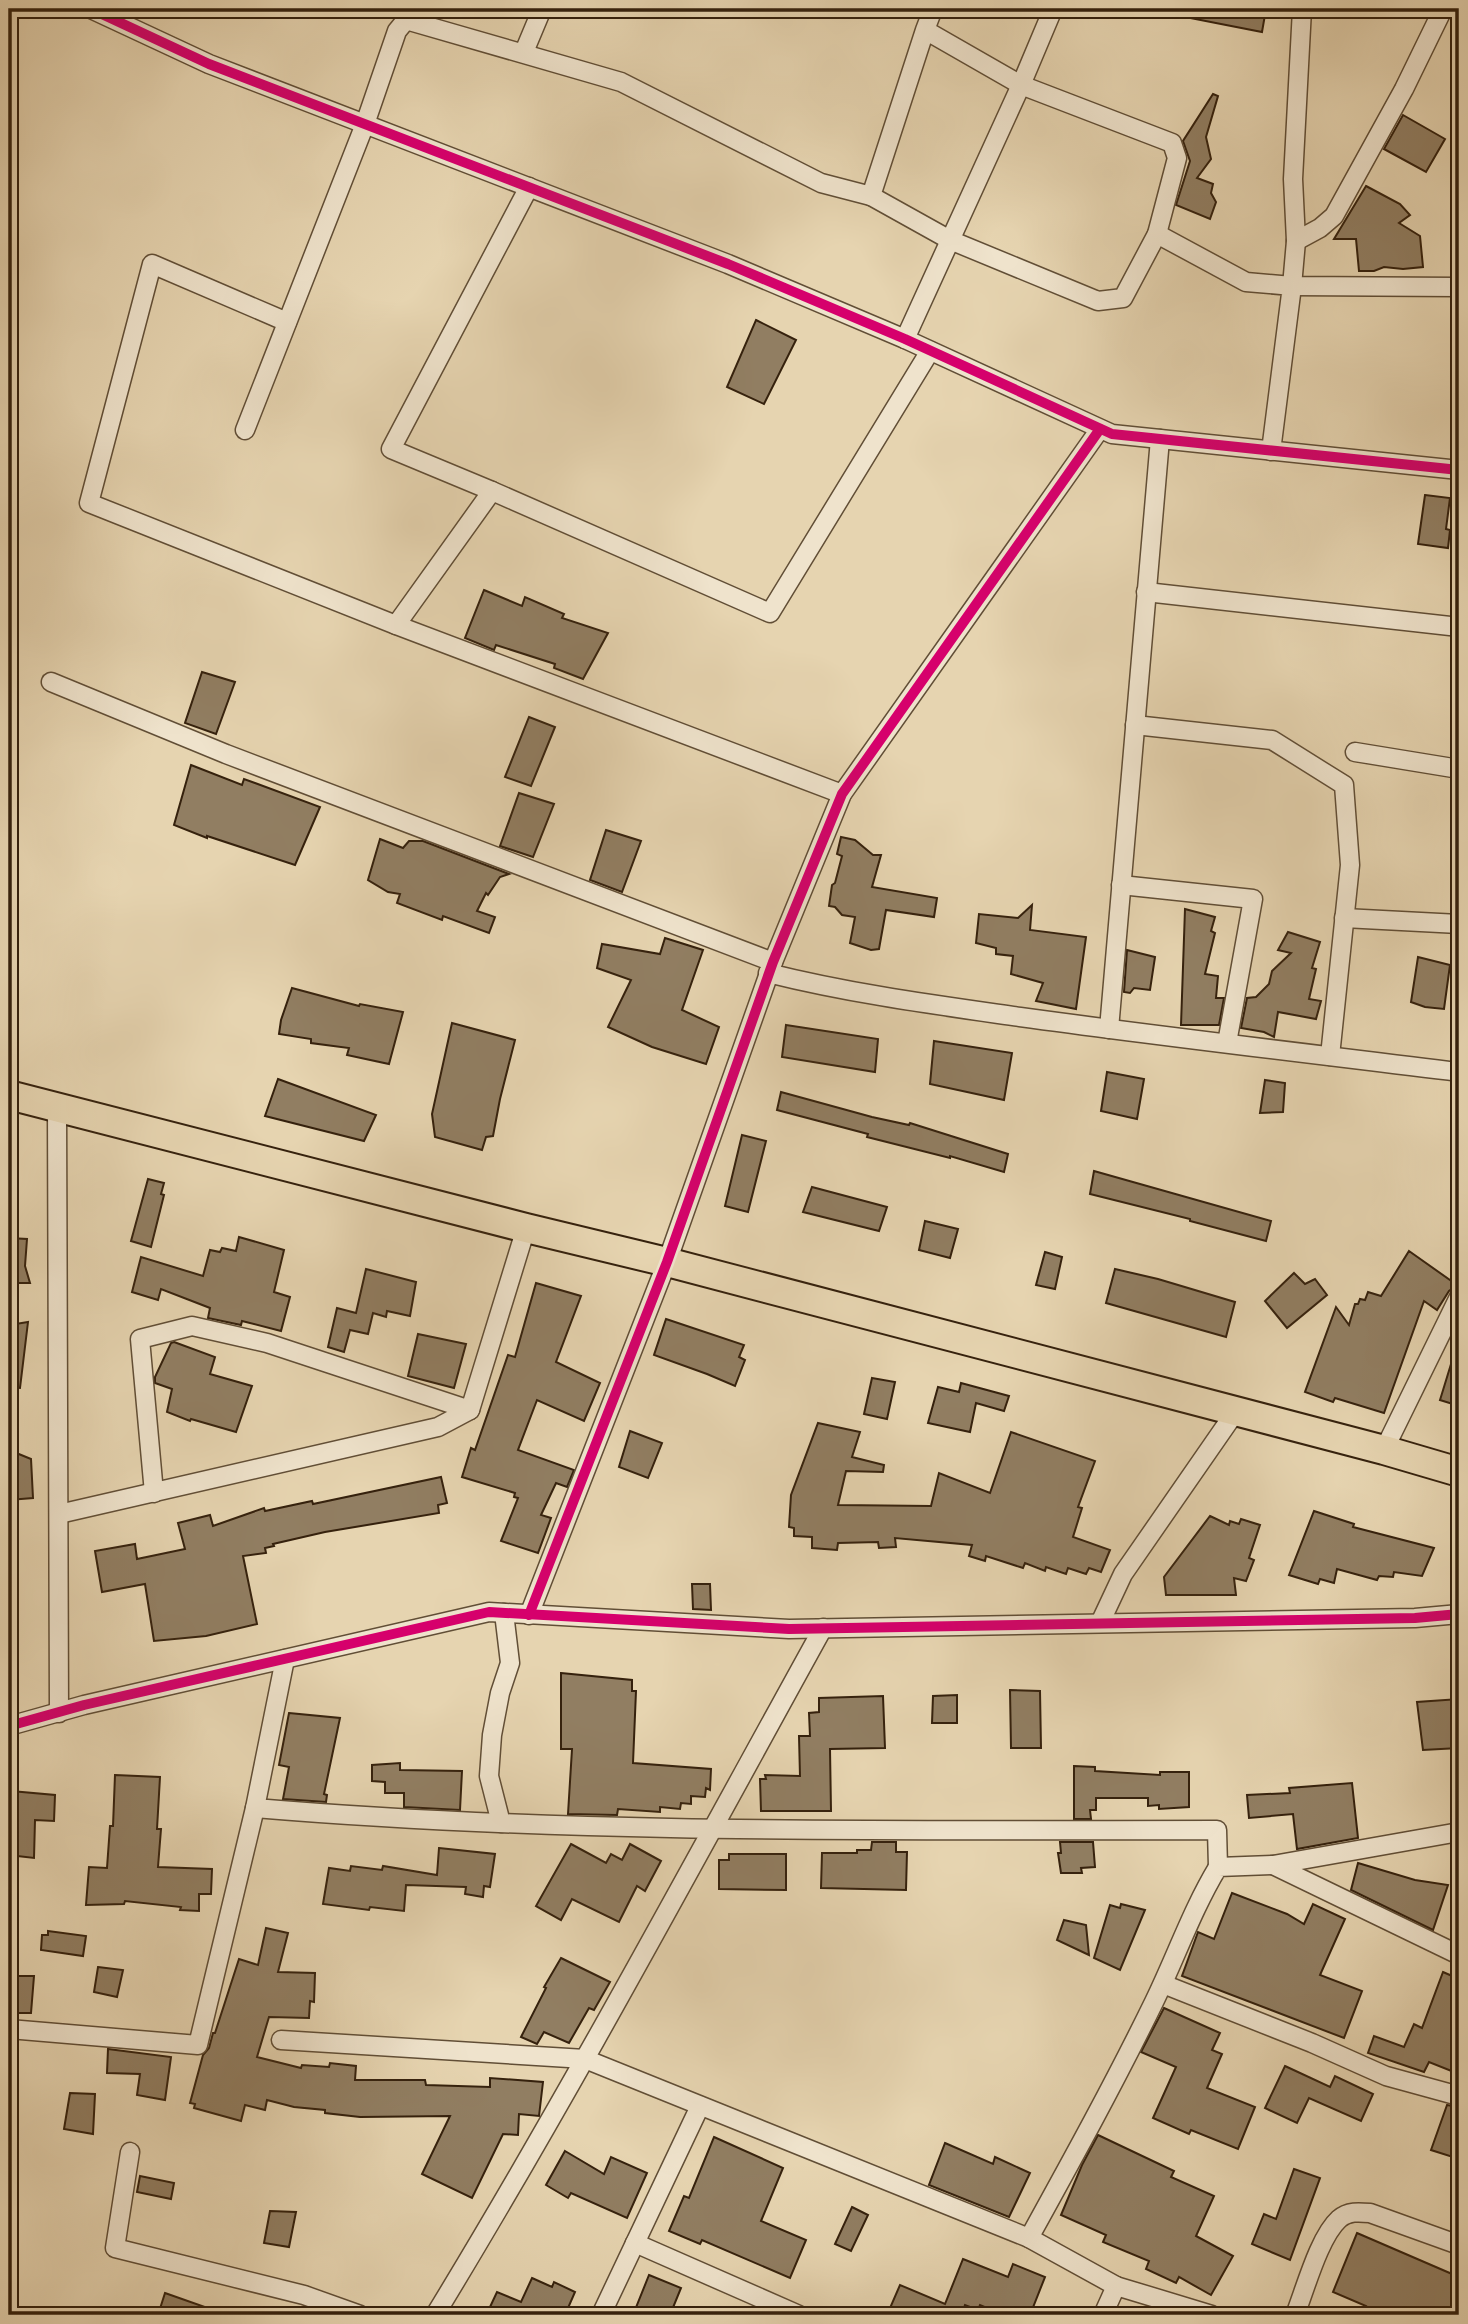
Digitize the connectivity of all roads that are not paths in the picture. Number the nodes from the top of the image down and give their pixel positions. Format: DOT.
graph roads {
  1 [pos="91,9"];
  2 [pos="542,9"];
  3 [pos="933,9"];
  4 [pos="1053,9"];
  5 [pos="1302,9"];
  6 [pos="1443,9"];
  7 [pos="408,15"];
  8 [pos="925,30"];
  9 [pos="524,52"];
  10 [pos="1021,86"];
  11 [pos="365,124"];
  12 [pos="529,187"];
  13 [pos="871,196"];
  14 [pos="1157,234"];
  15 [pos="950,240"];
  16 [pos="1296,241"];
  17 [pos="1292,286"];
  18 [pos="1459,287"];
  19 [pos="287,322"];
  20 [pos="905,340"];
  21 [pos="930,351"];
  22 [pos="1100,429"];
  23 [pos="245,430"];
  24 [pos="1160,439"];
  25 [pos="1271,451"];
  26 [pos="1459,470"];
  27 [pos="492,491"];
  28 [pos="1146,592"];
  29 [pos="396,625"];
  30 [pos="1459,627"];
  31 [pos="51,682"];
  32 [pos="1135,725"];
  33 [pos="1355,752"];
  34 [pos="1459,769"];
  35 [pos="842,794"];
  36 [pos="1121,885"];
  37 [pos="1345,918"];
  38 [pos="1459,923"];
  39 [pos="771,968"];
  40 [pos="1108,1029"];
  41 [pos="1227,1043"];
  42 [pos="1330,1056"];
  43 [pos="1459,1072"];
  44 [pos="9,1095"];
  45 [pos="57,1107"];
  46 [pos="526,1228"];
  47 [pos="667,1262"];
  48 [pos="1459,1297"];
  49 [pos="470,1410"];
  50 [pos="1236,1410"];
  51 [pos="1384,1450"];
  52 [pos="1459,1472"];
  53 [pos="154,1493"];
  54 [pos="59,1514"];
  55 [pos="504,1613"];
  56 [pos="1459,1614"];
  57 [pos="529,1615"];
  58 [pos="1100,1623"];
  59 [pos="823,1628"];
  60 [pos="285,1659"];
  61 [pos="59,1713"];
  62 [pos="9,1726"];
  63 [pos="255,1808"];
  64 [pos="501,1823"];
  65 [pos="712,1830"];
  66 [pos="1459,1832"];
  67 [pos="1273,1865"];
  68 [pos="1218,1867"];
  69 [pos="1459,1955"];
  70 [pos="1163,1984"];
  71 [pos="9,2029"];
  72 [pos="281,2040"];
  73 [pos="585,2059"];
  74 [pos="1459,2096"];
  75 [pos="700,2106"];
  76 [pos="130,2152"];
  77 [pos="1029,2238"];
  78 [pos="635,2243"];
  79 [pos="1459,2245"];
  80 [pos="1116,2286"];
  81 [pos="360,2315"];
  82 [pos="435,2315"];
  83 [pos="601,2315"];
  84 [pos="799,2315"];
  85 [pos="1103,2315"];
  86 [pos="1212,2315"];
  87 [pos="1295,2315"];
  1 -- 11 [label="street"];
  2 -- 9 [label="street"];
  3 -- 8 [label="street"];
  4 -- 10 [label="street"];
  5 -- 16 [label="street"];
  6 -- 16 [label="street"];
  7 -- 9 [label="street"];
  7 -- 11 [label="street"];
  8 -- 10 [label="street"];
  8 -- 13 [label="street"];
  9 -- 13 [label="street"];
  10 -- 14 [label="street"];
  10 -- 15 [label="street"];
  11 -- 12 [label="street"];
  11 -- 19 [label="street"];
  12 -- 20 [label="street"];
  12 -- 27 [label="street"];
  13 -- 15 [label="street"];
  14 -- 15 [label="street"];
  14 -- 17 [label="street"];
  15 -- 20 [label="street"];
  16 -- 17 [label="street"];
  17 -- 18 [label="street"];
  17 -- 25 [label="street"];
  19 -- 23 [label="street"];
  19 -- 29 [label="street"];
  20 -- 21 [label="street"];
  21 -- 22 [label="street"];
  21 -- 27 [label="street"];
  22 -- 24 [label="street"];
  22 -- 35 [label="street"];
  24 -- 25 [label="street"];
  24 -- 28 [label="street"];
  25 -- 26 [label="street"];
  27 -- 29 [label="street"];
  28 -- 30 [label="street"];
  28 -- 32 [label="street"];
  29 -- 35 [label="street"];
  31 -- 39 [label="street"];
  32 -- 36 [label="street"];
  32 -- 37 [label="street"];
  33 -- 34 [label="street"];
  35 -- 39 [label="street"];
  36 -- 40 [label="street"];
  36 -- 41 [label="street"];
  37 -- 38 [label="street"];
  37 -- 42 [label="street"];
  39 -- 40 [label="street"];
  39 -- 47 [label="street"];
  40 -- 41 [label="street"];
  41 -- 42 [label="street"];
  42 -- 43 [label="street"];
  44 -- 45 [label="main road"];
  45 -- 46 [label="main road"];
  45 -- 54 [label="street"];
  46 -- 47 [label="main road"];
  46 -- 49 [label="street"];
  47 -- 50 [label="main road"];
  47 -- 57 [label="street"];
  48 -- 51 [label="street"];
  49 -- 53 [label="street"];
  49 -- 53 [label="street"];
  50 -- 51 [label="main road"];
  50 -- 58 [label="street"];
  51 -- 52 [label="main road"];
  53 -- 54 [label="street"];
  54 -- 61 [label="street"];
  55 -- 57 [label="street"];
  55 -- 60 [label="street"];
  55 -- 64 [label="street"];
  56 -- 58 [label="street"];
  57 -- 59 [label="street"];
  58 -- 59 [label="street"];
  59 -- 65 [label="street"];
  60 -- 61 [label="street"];
  60 -- 63 [label="street"];
  61 -- 62 [label="street"];
  63 -- 64 [label="street"];
  63 -- 71 [label="street"];
  64 -- 65 [label="street"];
  65 -- 68 [label="street"];
  65 -- 73 [label="street"];
  66 -- 67 [label="street"];
  67 -- 68 [label="street"];
  67 -- 69 [label="street"];
  68 -- 70 [label="street"];
  70 -- 74 [label="street"];
  70 -- 77 [label="street"];
  72 -- 73 [label="street"];
  73 -- 75 [label="street"];
  73 -- 82 [label="street"];
  75 -- 77 [label="street"];
  75 -- 78 [label="street"];
  76 -- 81 [label="street"];
  77 -- 80 [label="street"];
  78 -- 83 [label="street"];
  78 -- 84 [label="street"];
  79 -- 87 [label="street"];
  80 -- 85 [label="street"];
  80 -- 86 [label="street"];
}
